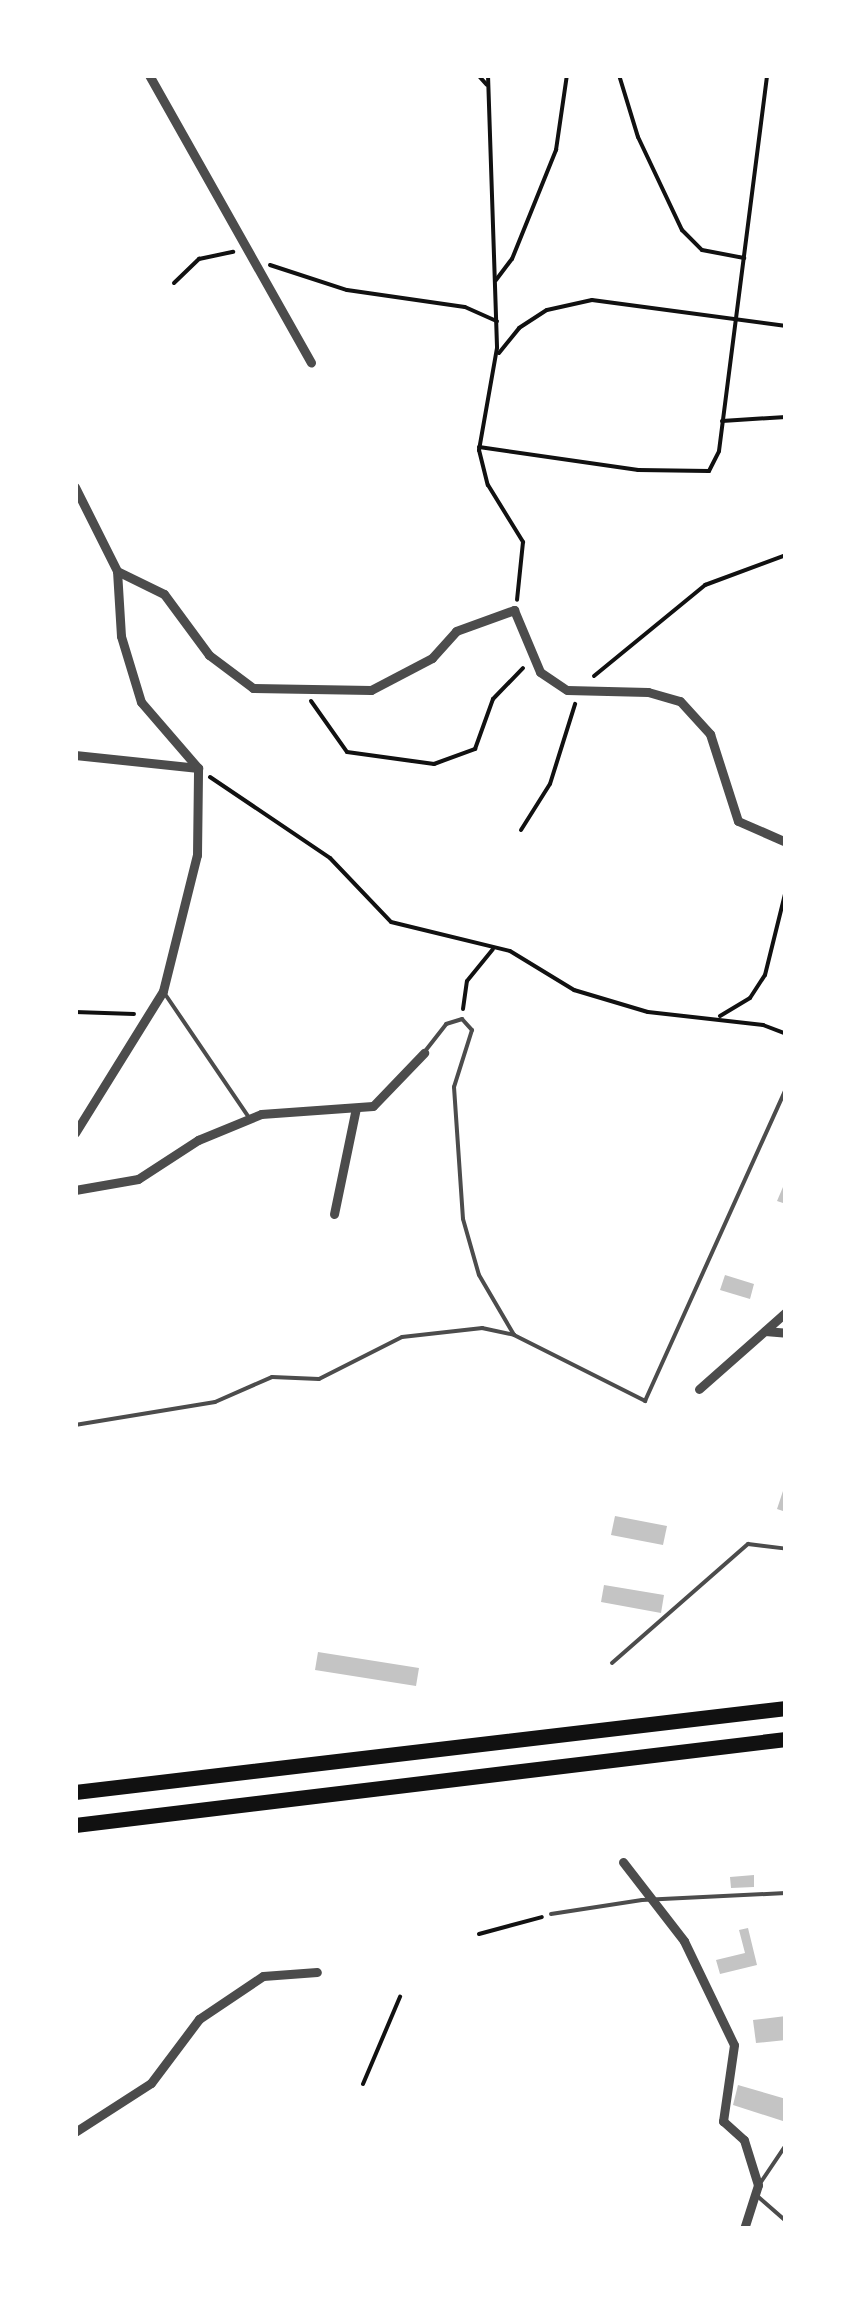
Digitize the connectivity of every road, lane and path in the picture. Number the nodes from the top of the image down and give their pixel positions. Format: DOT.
graph roads {
  1 [pos="149,75"];
  2 [pos="478,75"];
  3 [pos="488,75"];
  4 [pos="567,75"];
  5 [pos="619,75"];
  6 [pos="768,75"];
  7 [pos="487,86"];
  8 [pos="246,257"];
  9 [pos="744,258"];
  10 [pos="496,280"];
  11 [pos="174,283"];
  12 [pos="733,319"];
  13 [pos="497,322"];
  14 [pos="786,326"];
  15 [pos="496,357"];
  16 [pos="311,362"];
  17 [pos="786,416"];
  18 [pos="722,421"];
  19 [pos="479,446"];
  20 [pos="75,487"];
  21 [pos="786,555"];
  22 [pos="117,571"];
  23 [pos="514,610"];
  24 [pos="535,658"];
  25 [pos="302,689"];
  26 [pos="581,691"];
  27 [pos="75,754"];
  28 [pos="198,768"];
  29 [pos="786,796"];
  30 [pos="786,818"];
  31 [pos="521,830"];
  32 [pos="786,842"];
  33 [pos="786,890"];
  34 [pos="494,949"];
  35 [pos="163,991"];
  36 [pos="75,1012"];
  37 [pos="148,1014"];
  38 [pos="717,1018"];
  39 [pos="462,1019"];
  40 [pos="786,1034"];
  41 [pos="424,1053"];
  42 [pos="786,1088"];
  43 [pos="356,1108"];
  44 [pos="250,1118"];
  45 [pos="75,1133"];
  46 [pos="75,1190"];
  47 [pos="334,1214"];
  48 [pos="786,1312"];
  49 [pos="765,1331"];
  50 [pos="786,1332"];
  51 [pos="514,1335"];
  52 [pos="699,1389"];
  53 [pos="75,1424"];
  54 [pos="786,1549"];
  55 [pos="612,1662"];
  56 [pos="786,1708"];
  57 [pos="786,1739"];
  58 [pos="75,1792"];
  59 [pos="75,1824"];
  60 [pos="623,1862"];
  61 [pos="786,1894"];
  62 [pos="653,1900"];
  63 [pos="552,1914"];
  64 [pos="479,1934"];
  65 [pos="317,1972"];
  66 [pos="400,1998"];
  67 [pos="363,2084"];
  68 [pos="75,2132"];
  69 [pos="786,2145"];
  70 [pos="757,2190"];
  71 [pos="786,2221"];
  72 [pos="744,2229"];
  1 -- 8 [label="street"];
  2 -- 7 [label="path"];
  3 -- 7 [label="path"];
  4 -- 10 [label="path"];
  5 -- 9 [label="path"];
  6 -- 9 [label="path"];
  7 -- 10 [label="path"];
  8 -- 11 [label="path"];
  8 -- 13 [label="path"];
  8 -- 16 [label="street"];
  9 -- 12 [label="path"];
  10 -- 13 [label="path"];
  12 -- 14 [label="path"];
  12 -- 15 [label="path"];
  12 -- 18 [label="path"];
  13 -- 15 [label="path"];
  15 -- 19 [label="path"];
  17 -- 18 [label="path"];
  18 -- 19 [label="path"];
  19 -- 23 [label="path"];
  20 -- 22 [label="street"];
  21 -- 26 [label="path"];
  22 -- 25 [label="street"];
  22 -- 28 [label="street"];
  23 -- 24 [label="street"];
  23 -- 25 [label="street"];
  24 -- 25 [label="path"];
  24 -- 26 [label="street"];
  26 -- 31 [label="path"];
  26 -- 32 [label="street"];
  27 -- 28 [label="street"];
  28 -- 34 [label="path"];
  28 -- 35 [label="street"];
  29 -- 30 [label="path"];
  33 -- 38 [label="path"];
  34 -- 38 [label="path"];
  34 -- 39 [label="path"];
  35 -- 37 [label="street"];
  35 -- 44 [label="lane"];
  36 -- 37 [label="path"];
  37 -- 45 [label="street"];
  38 -- 40 [label="path"];
  39 -- 41 [label="lane"];
  39 -- 51 [label="lane"];
  41 -- 43 [label="street"];
  42 -- 51 [label="lane"];
  43 -- 44 [label="street"];
  43 -- 47 [label="street"];
  44 -- 46 [label="street"];
  48 -- 49 [label="street"];
  49 -- 50 [label="street"];
  49 -- 52 [label="street"];
  51 -- 53 [label="lane"];
  54 -- 55 [label="lane"];
  56 -- 58 [label="highway"];
  57 -- 59 [label="highway"];
  60 -- 62 [label="street"];
  61 -- 62 [label="lane"];
  62 -- 63 [label="lane"];
  62 -- 70 [label="street"];
  63 -- 64 [label="path"];
  65 -- 68 [label="street"];
  66 -- 67 [label="path"];
  69 -- 70 [label="lane"];
  70 -- 71 [label="lane"];
  70 -- 72 [label="street"];
}
